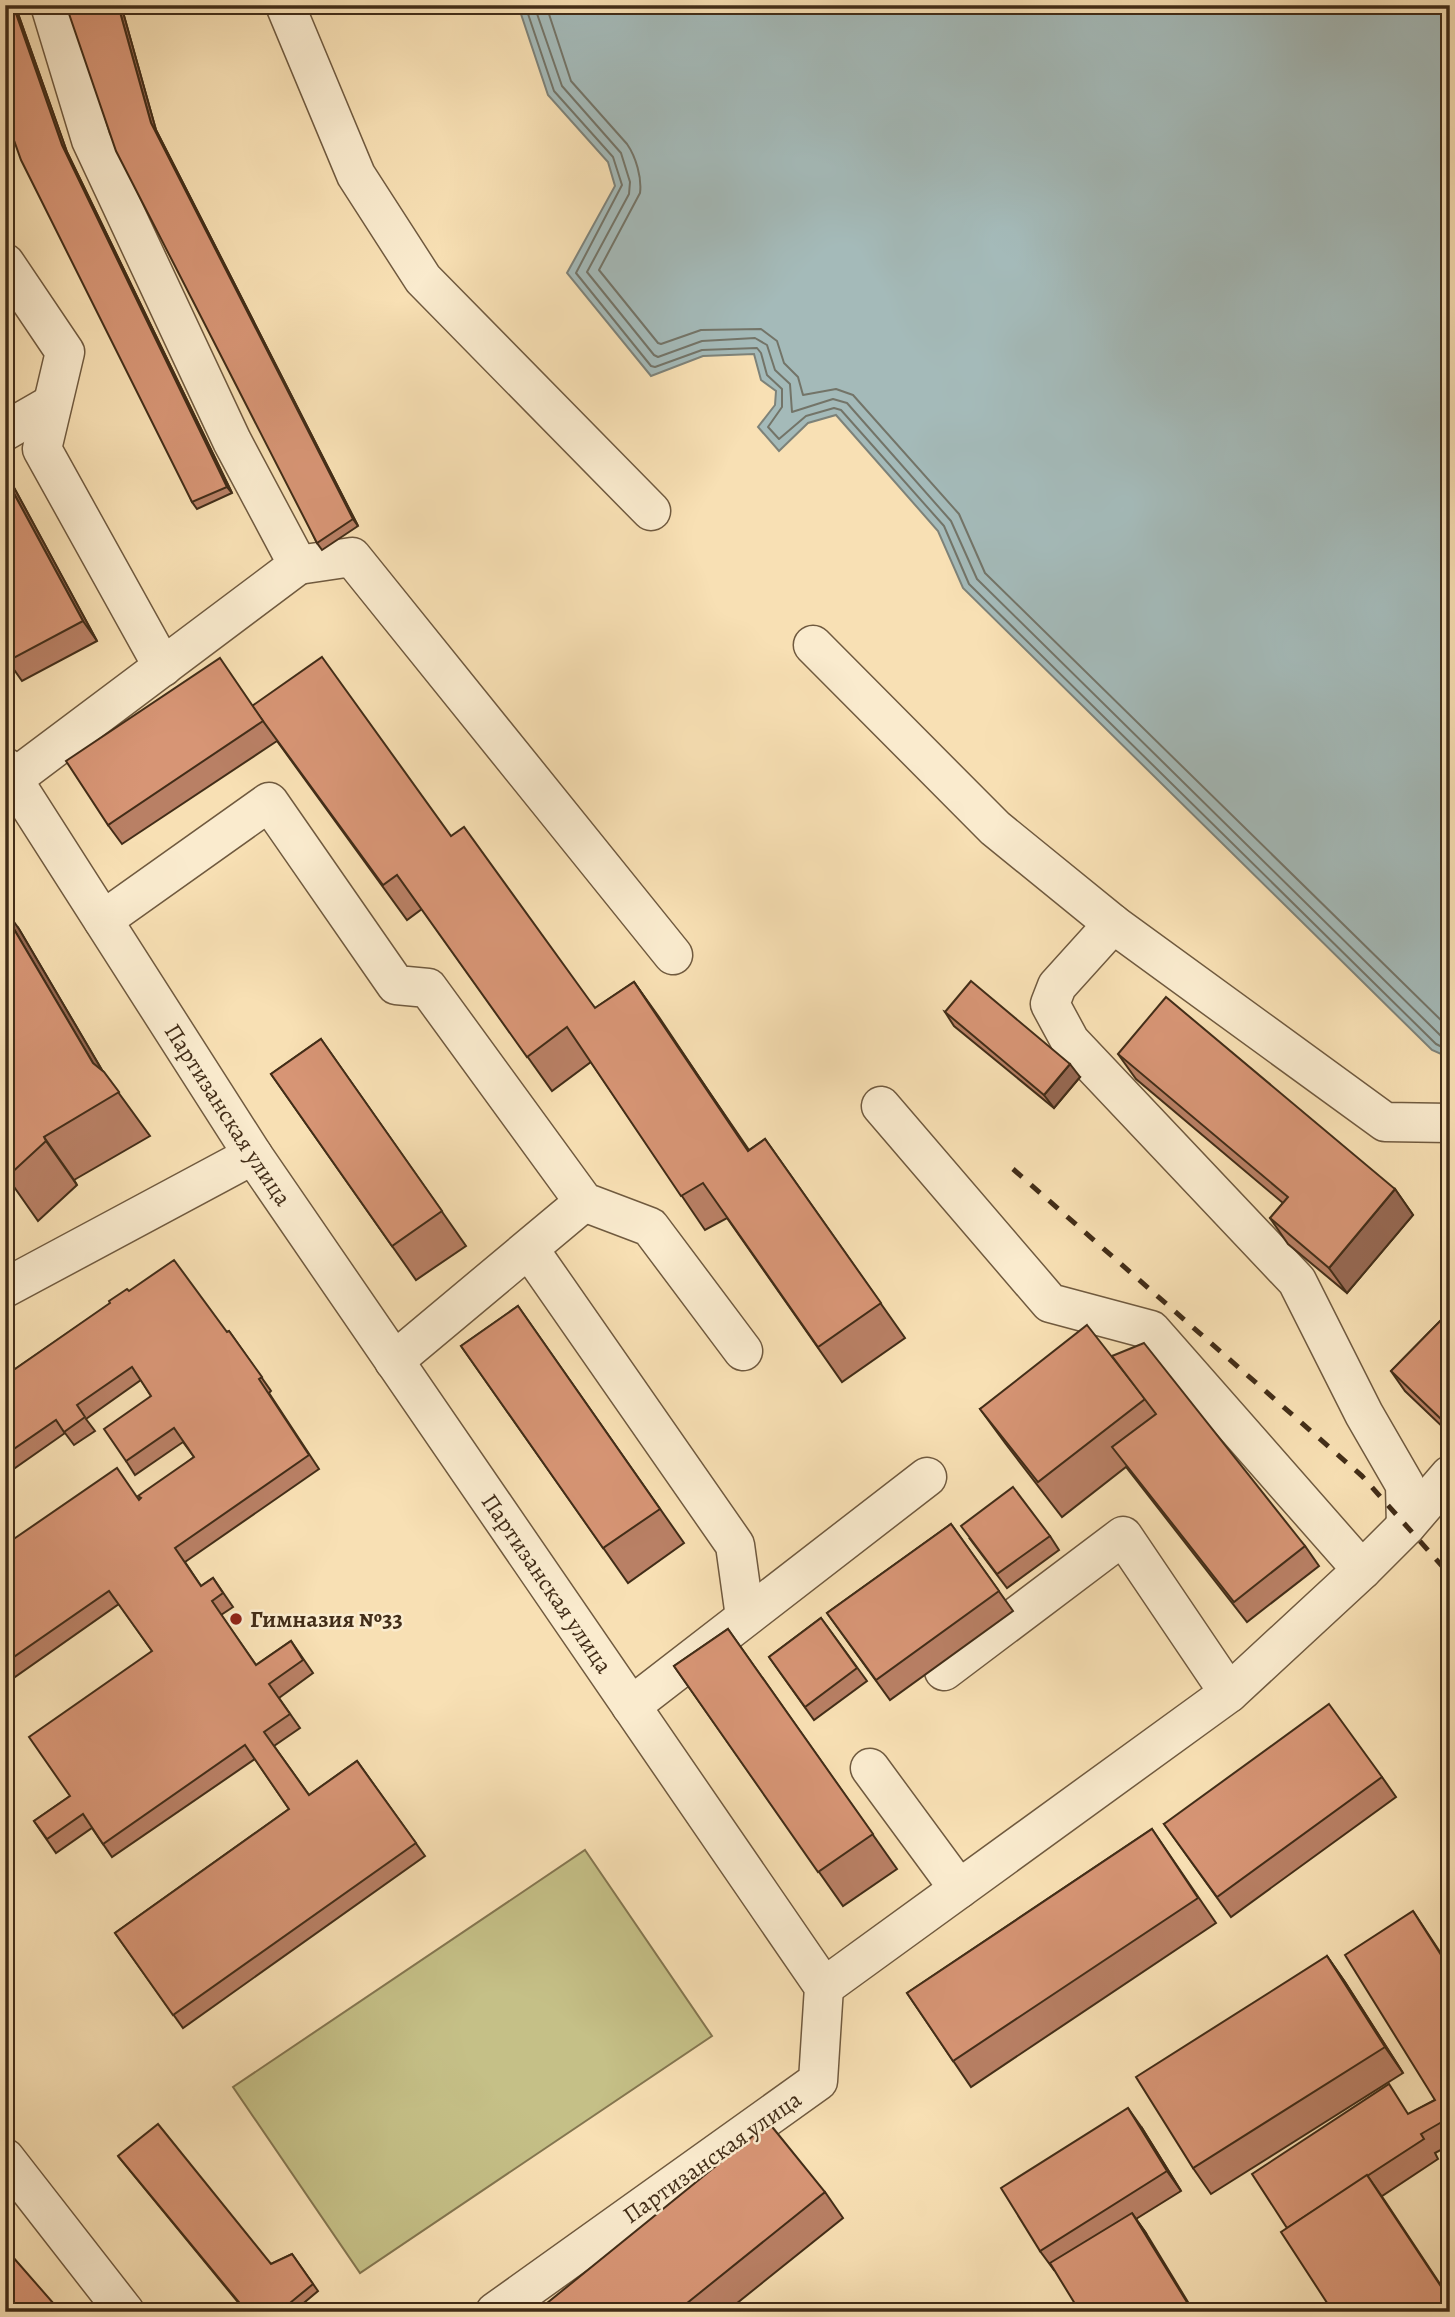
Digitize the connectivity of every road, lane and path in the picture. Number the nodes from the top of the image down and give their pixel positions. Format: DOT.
graph roads {
  1 [pos="50,5"];
  2 [pos="285,5"];
  3 [pos="5,263"];
  4 [pos="52,404"];
  5 [pos="5,431"];
  6 [pos="651,511"];
  7 [pos="298,565"];
  8 [pos="813,645"];
  9 [pos="163,667"];
  10 [pos="9,773"];
  11 [pos="103,920"];
  12 [pos="1113,924"];
  13 [pos="673,955"];
  14 [pos="881,1106"];
  15 [pos="1450,1123"];
  16 [pos="253,1155"];
  17 [pos="584,1202"];
  18 [pos="529,1249"];
  19 [pos="10,1275"];
  20 [pos="743,1351"];
  21 [pos="394,1361"];
  22 [pos="1450,1475"];
  23 [pos="927,1477"];
  24 [pos="1406,1526"];
  25 [pos="1362,1570"];
  26 [pos="746,1617"];
  27 [pos="943,1671"];
  28 [pos="1229,1693"];
  29 [pos="631,1706"];
  30 [pos="870,1768"];
  31 [pos="959,1889"];
  32 [pos="824,1987"];
  33 [pos="5,2158"];
  34 [pos="495,2311"];
  35 [pos="125,2312"];
  1 -- 7 [label="street"];
  2 -- 6 [label="street"];
  3 -- 4 [label="street"];
  4 -- 5 [label="street"];
  4 -- 9 [label="street"];
  7 -- 9 [label="street"];
  7 -- 13 [label="street"];
  8 -- 12 [label="street"];
  9 -- 10 [label="street"];
  10 -- 11 [label="street, Партизанская улица"];
  11 -- 16 [label="street, Партизанская улица"];
  11 -- 17 [label="street"];
  12 -- 15 [label="street"];
  12 -- 24 [label="street"];
  14 -- 25 [label="street"];
  16 -- 19 [label="street"];
  16 -- 21 [label="street, Партизанская улица"];
  17 -- 18 [label="street"];
  17 -- 20 [label="street"];
  18 -- 21 [label="street"];
  18 -- 26 [label="street"];
  21 -- 29 [label="street, Партизанская улица"];
  22 -- 24 [label="street"];
  23 -- 26 [label="street"];
  24 -- 25 [label="street"];
  25 -- 28 [label="street"];
  26 -- 29 [label="street"];
  27 -- 28 [label="street"];
  28 -- 31 [label="street"];
  29 -- 32 [label="street, Партизанская улица"];
  30 -- 31 [label="street"];
  31 -- 32 [label="street"];
  32 -- 34 [label="street, Партизанская улица"];
  33 -- 35 [label="street"];
}
